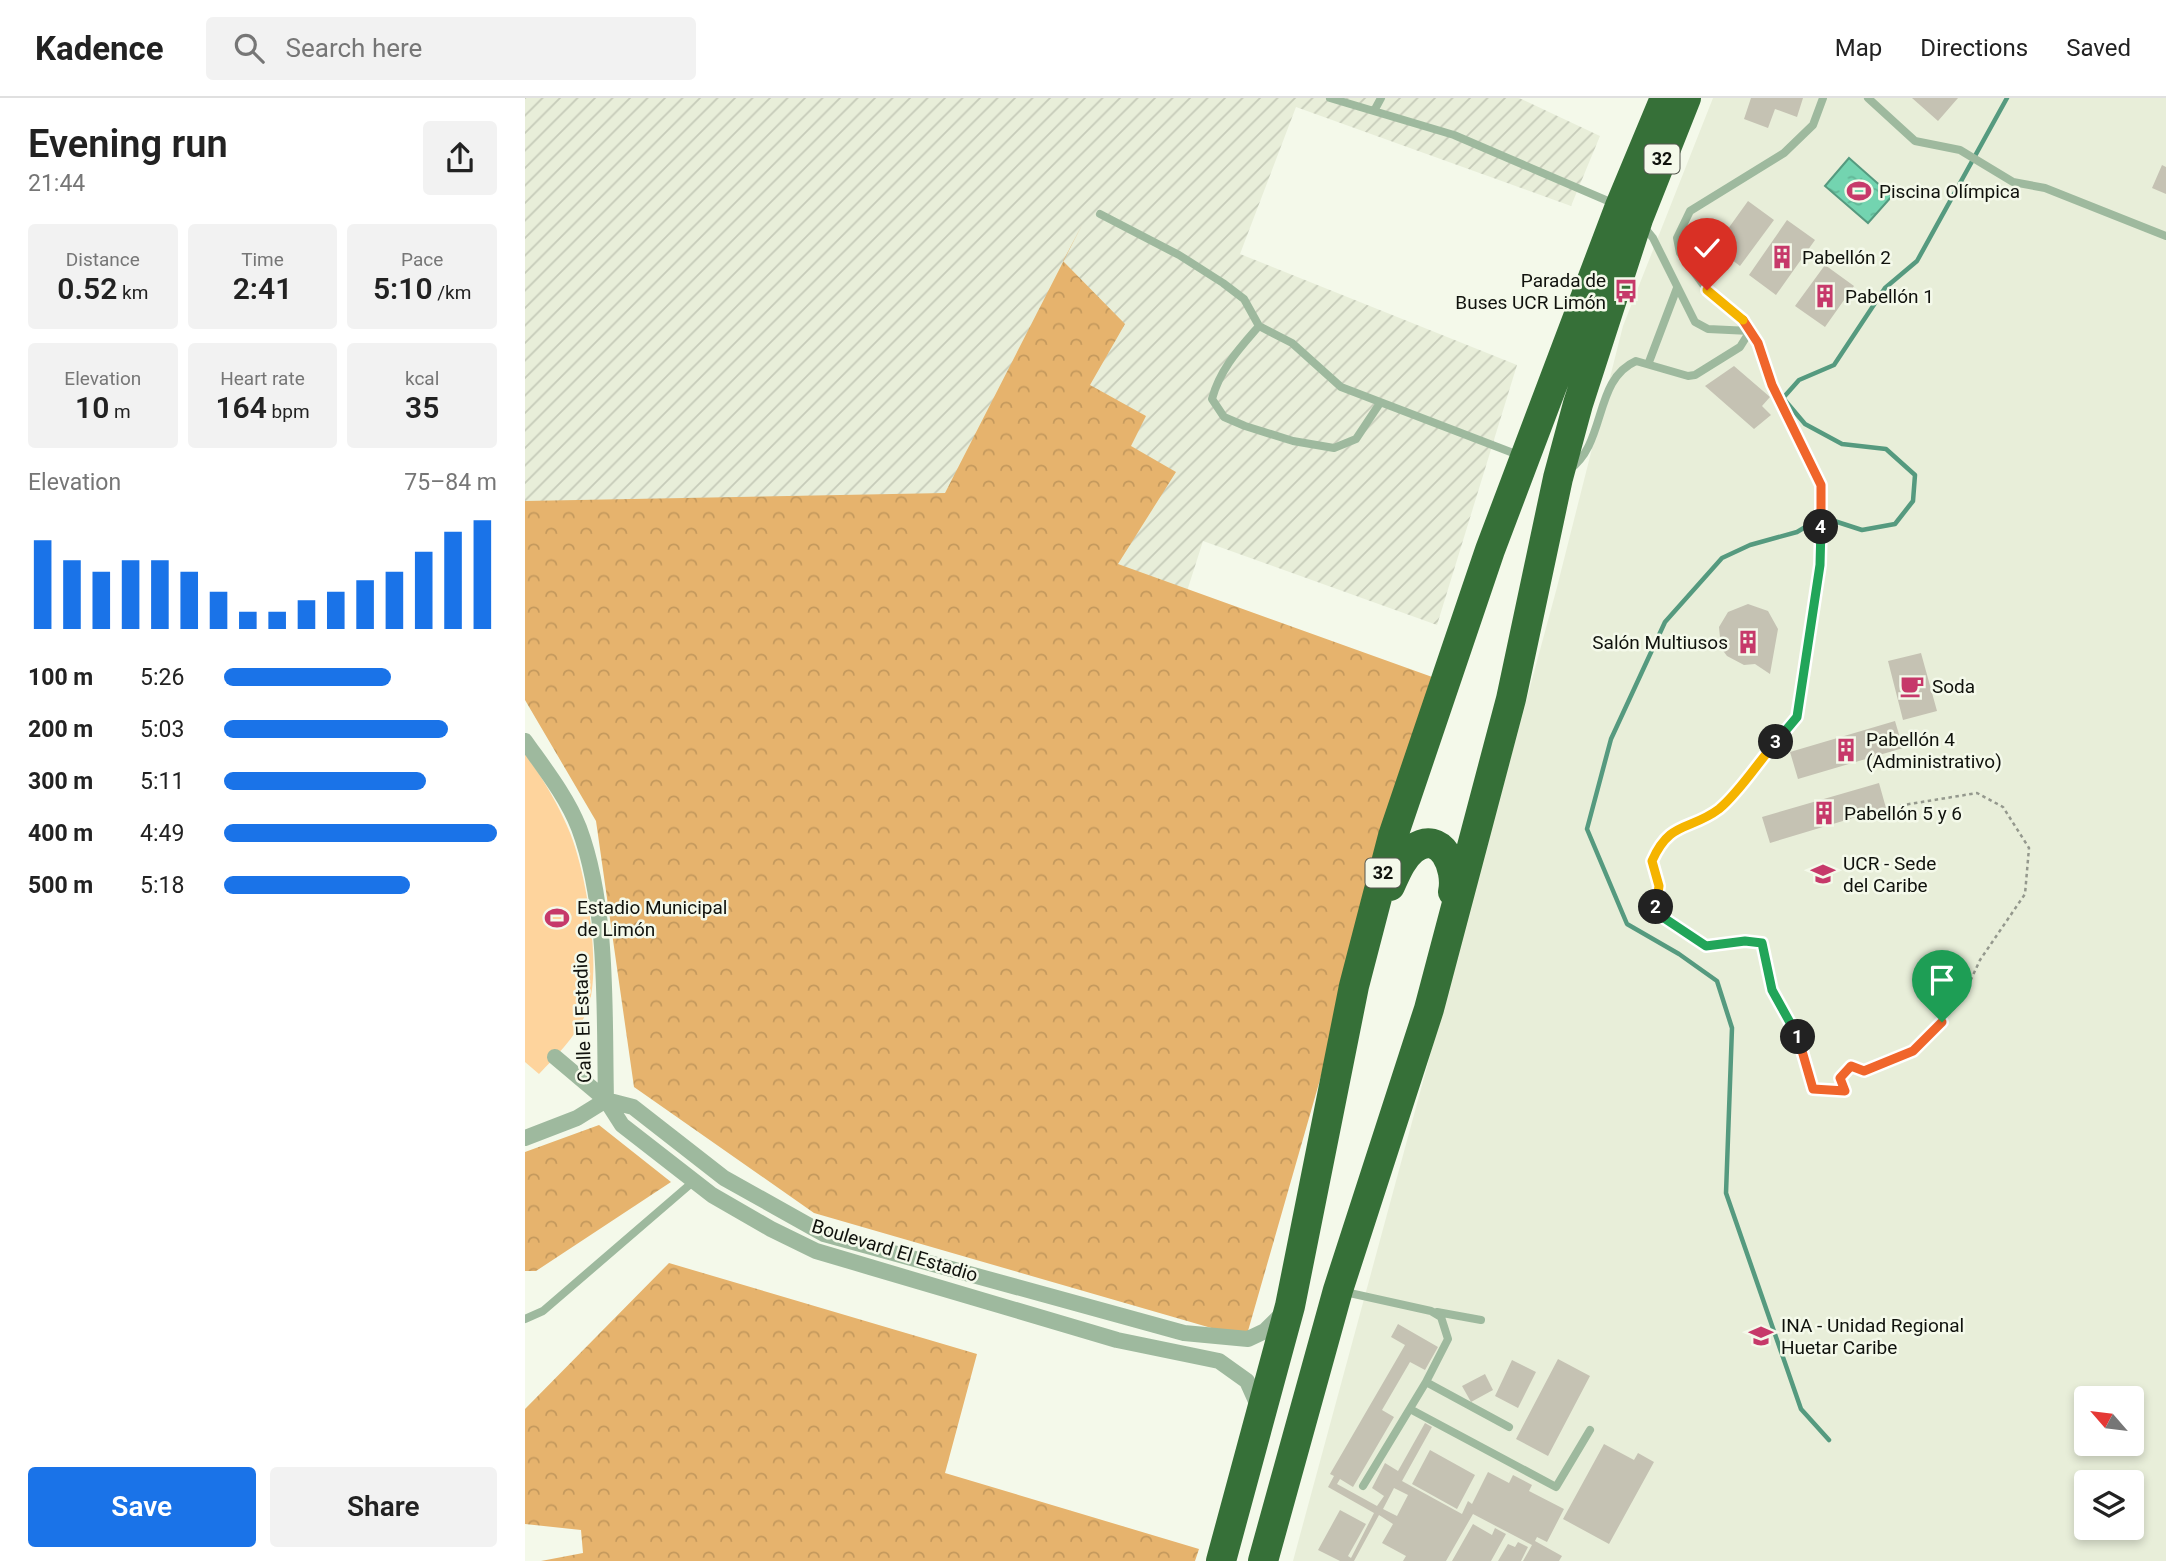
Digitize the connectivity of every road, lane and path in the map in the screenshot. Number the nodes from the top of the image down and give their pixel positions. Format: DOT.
graph roads {
  1 [pos="1330,98"];
  2 [pos="1381,98"];
  3 [pos="1665,98"];
  4 [pos="1686,98"];
  5 [pos="1823,98"];
  6 [pos="1868,98"];
  7 [pos="1374,111"];
  8 [pos="1629,213"];
  9 [pos="1100,214"];
  10 [pos="2166,236"];
  11 [pos="1677,288"];
  12 [pos="1259,326"];
  13 [pos="1750,331"];
  14 [pos="1649,362"];
  15 [pos="1380,403"];
  16 [pos="1527,459"];
  17 [pos="1558,478"];
  18 [pos="1797,717"];
  19 [pos="525,741"];
  20 [pos="1892,807"];
  21 [pos="1355,986"];
  22 [pos="1429,1009"];
  23 [pos="555,1057"];
  24 [pos="606,1100"];
  25 [pos="525,1138"];
  26 [pos="694,1181"];
  27 [pos="1338,1290"];
  28 [pos="1290,1306"];
  29 [pos="1431,1311"];
  30 [pos="525,1320"];
  31 [pos="1481,1320"];
  32 [pos="1426,1382"];
  33 [pos="1410,1409"];
  34 [pos="1262,1414"];
  35 [pos="1509,1427"];
  36 [pos="1590,1430"];
  37 [pos="1363,1486"];
  38 [pos="1221,1561"];
  39 [pos="1263,1561"];
  1 -- 7 [label="lane"];
  2 -- 7 [label="lane"];
  3 -- 8 [label="highway, 32"];
  4 -- 8 [label="highway, 32"];
  5 -- 13 [label="lane"];
  6 -- 10 [label="lane"];
  7 -- 8 [label="lane"];
  8 -- 11 [label="lane"];
  8 -- 16 [label="highway, 32"];
  8 -- 17 [label="highway, 32"];
  9 -- 12 [label="lane"];
  11 -- 13 [label="lane"];
  11 -- 14 [label="lane"];
  12 -- 15 [label="lane"];
  12 -- 15 [label="lane"];
  13 -- 14 [label="lane"];
  13 -- 18 [label="lane"];
  14 -- 17 [label="lane"];
  15 -- 16 [label="lane"];
  16 -- 21 [label="highway, 32"];
  17 -- 22 [label="highway, 32"];
  18 -- 20 [label="path"];
  19 -- 24 [label="street, Calle El Estadio"];
  21 -- 22 [label="highway"];
  21 -- 28 [label="highway, 32"];
  22 -- 27 [label="highway, 32"];
  23 -- 24 [label="street, Calle El Estadio"];
  24 -- 25 [label="street, Calle El Estadio"];
  24 -- 26 [label="street, Boulevard El Estadio"];
  24 -- 28 [label="street, Boulevard El Estadio"];
  26 -- 30 [label="lane"];
  26 -- 34 [label="street, Boulevard El Estadio"];
  27 -- 29 [label="lane"];
  27 -- 39 [label="highway, 32"];
  28 -- 34 [label="highway, 32"];
  29 -- 31 [label="lane"];
  29 -- 32 [label="lane"];
  32 -- 33 [label="lane"];
  32 -- 35 [label="lane"];
  33 -- 36 [label="lane"];
  33 -- 37 [label="lane"];
  34 -- 38 [label="highway, 32"];
}
